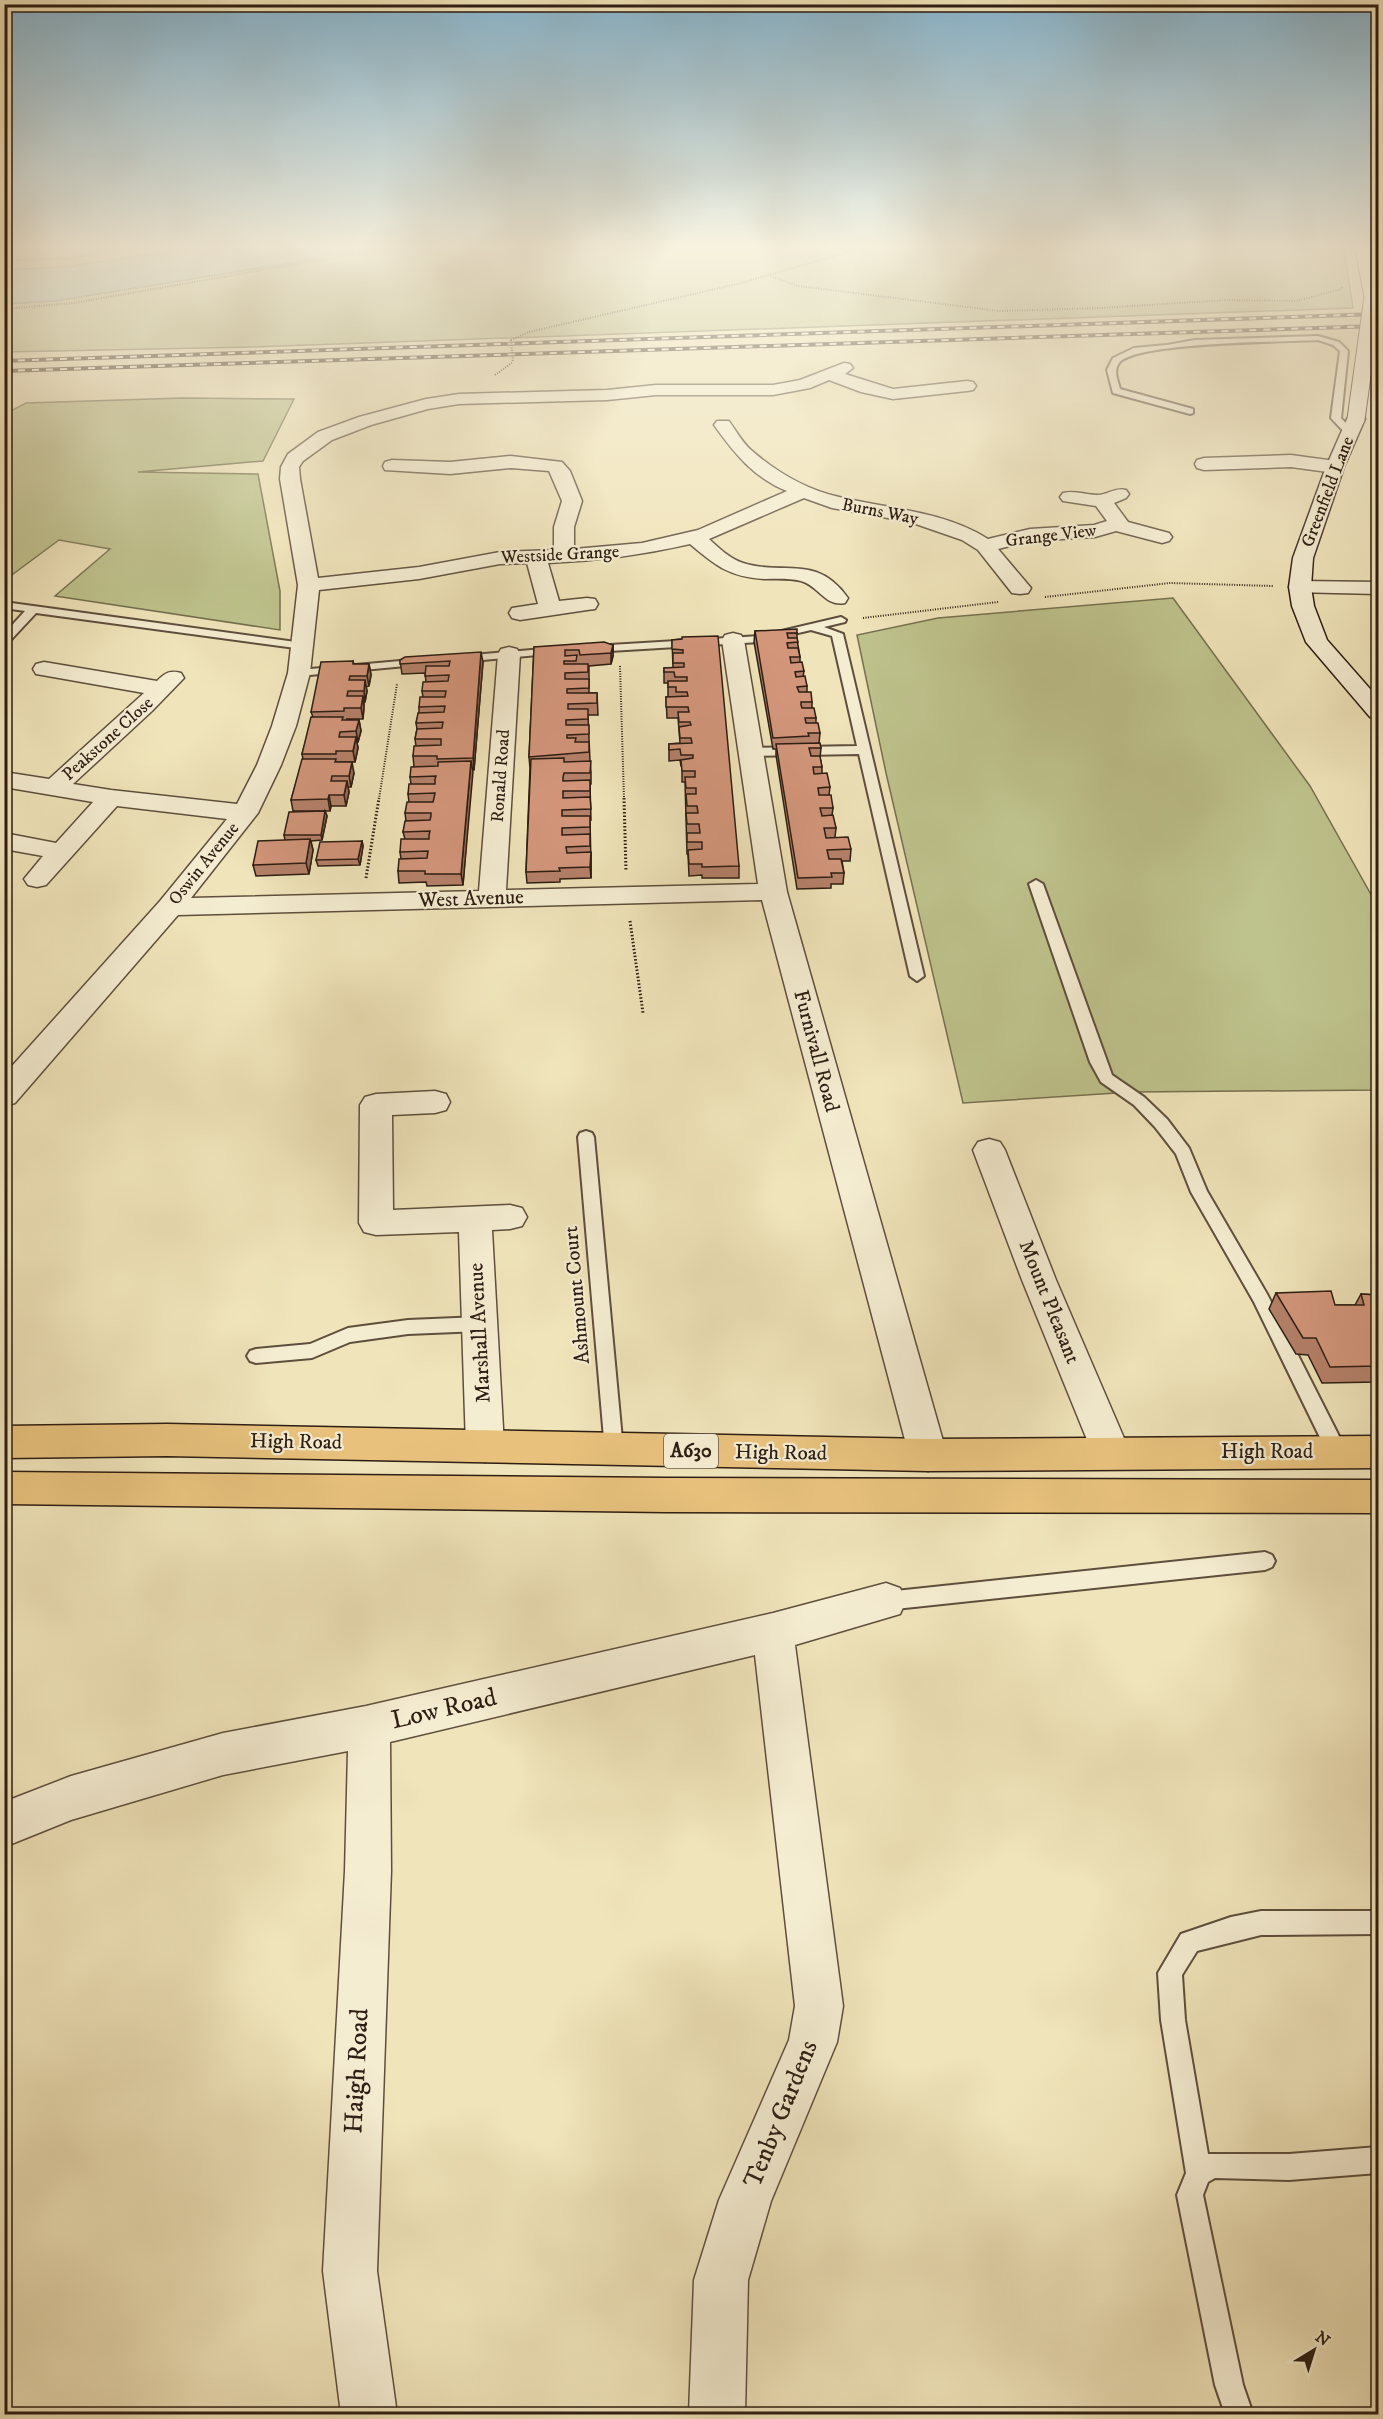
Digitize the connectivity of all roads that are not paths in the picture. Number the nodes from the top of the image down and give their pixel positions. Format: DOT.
graph roads {
  1 [pos="1115,362"];
  2 [pos="1343,362"];
  3 [pos="1363,362"];
  4 [pos="984,395"];
  5 [pos="1190,411"];
  6 [pos="1353,426"];
  7 [pos="736,435"];
  8 [pos="576,457"];
  9 [pos="1204,464"];
  10 [pos="555,466"];
  11 [pos="1335,467"];
  12 [pos="398,486"];
  13 [pos="801,492"];
  14 [pos="1070,497"];
  15 [pos="1116,525"];
  16 [pos="694,537"];
  17 [pos="1162,537"];
  18 [pos="986,546"];
  19 [pos="564,556"];
  20 [pos="536,557"];
  21 [pos="740,570"];
  22 [pos="720,584"];
  23 [pos="309,585"];
  24 [pos="1300,587"];
  25 [pos="1378,588"];
  26 [pos="1028,593"];
  27 [pos="837,598"];
  28 [pos="587,604"];
  29 [pos="4,605"];
  30 [pos="33,609"];
  31 [pos="549,609"];
  32 [pos="520,613"];
  33 [pos="841,620"];
  34 [pos="811,627"];
  35 [pos="4,640"];
  36 [pos="732,640"];
  37 [pos="303,646"];
  38 [pos="586,649"];
  39 [pos="564,651"];
  40 [pos="510,654"];
  41 [pos="61,666"];
  42 [pos="299,673"];
  43 [pos="1378,712"];
  44 [pos="864,750"];
  45 [pos="750,753"];
  46 [pos="4,779"];
  47 [pos="54,788"];
  48 [pos="111,798"];
  49 [pos="245,813"];
  50 [pos="4,841"];
  51 [pos="62,852"];
  52 [pos="37,879"];
  53 [pos="1036,884"];
  54 [pos="772,892"];
  55 [pos="492,898"];
  56 [pos="170,908"];
  57 [pos="917,976"];
  58 [pos="15,1069"];
  59 [pos="4,1095"];
  60 [pos="435,1102"];
  61 [pos="586,1137"];
  62 [pos="990,1150"];
  63 [pos="510,1217"];
  64 [pos="475,1220"];
  65 [pos="480,1324"];
  66 [pos="256,1356"];
  67 [pos="4,1442"];
  68 [pos="486,1446"];
  69 [pos="614,1450"];
  70 [pos="1111,1452"];
  71 [pos="1337,1452"];
  72 [pos="1378,1452"];
  73 [pos="928,1455"];
  74 [pos="4,1474"];
  75 [pos="4,1488"];
  76 [pos="63,1488"];
  77 [pos="1378,1497"];
  78 [pos="1265,1561"];
  79 [pos="886,1601"];
  80 [pos="773,1632"];
  81 [pos="366,1727"];
  82 [pos="4,1825"];
  83 [pos="1378,1923"];
  84 [pos="1378,2160"];
  85 [pos="1199,2173"];
  86 [pos="369,2415"];
  87 [pos="717,2415"];
  88 [pos="1239,2415"];
  1 -- 5 [label="lane"];
  2 -- 6 [label="lane"];
  3 -- 6 [label="street, Greenfield Lane, bridge"];
  4 -- 23 [label="street, Oswin Avenue"];
  6 -- 11 [label="street, Greenfield Lane"];
  7 -- 13 [label="street, Burns Way"];
  8 -- 10 [label="street"];
  9 -- 11 [label="street"];
  10 -- 12 [label="street"];
  10 -- 19 [label="street"];
  11 -- 24 [label="street, Greenfield Lane"];
  13 -- 16 [label="street, Westside Grange"];
  13 -- 18 [label="street, Burns Way"];
  14 -- 15 [label="street, Grange View"];
  15 -- 17 [label="street, Grange View"];
  15 -- 18 [label="street, Grange View"];
  16 -- 19 [label="street, Westside Grange"];
  16 -- 21 [label="street"];
  18 -- 26 [label="street, Burns Way"];
  19 -- 20 [label="street, Westside Grange"];
  20 -- 23 [label="street, Westside Grange"];
  20 -- 31 [label="street"];
  21 -- 22 [label="street"];
  21 -- 27 [label="street"];
  23 -- 37 [label="street, Oswin Avenue"];
  24 -- 25 [label="street"];
  24 -- 43 [label="street, Greenfield Lane"];
  28 -- 31 [label="street"];
  29 -- 30 [label="lane"];
  30 -- 35 [label="lane"];
  30 -- 37 [label="lane"];
  31 -- 32 [label="street"];
  33 -- 34 [label="lane"];
  34 -- 36 [label="lane"];
  34 -- 44 [label="lane"];
  36 -- 38 [label="lane"];
  36 -- 45 [label="street, Furnivall Road"];
  37 -- 42 [label="street, Oswin Avenue"];
  39 -- 40 [label="lane"];
  40 -- 42 [label="lane"];
  40 -- 55 [label="street, Ronald Road"];
  41 -- 47 [label="street, Peakstone Close"];
  42 -- 49 [label="street, Oswin Avenue"];
  44 -- 45 [label="lane"];
  44 -- 57 [label="lane"];
  45 -- 54 [label="street, Furnivall Road"];
  46 -- 47 [label="street, Peakstone Close"];
  47 -- 48 [label="street, Peakstone Close"];
  48 -- 49 [label="street, Peakstone Close"];
  48 -- 51 [label="street"];
  49 -- 56 [label="street, Oswin Avenue"];
  50 -- 51 [label="street"];
  51 -- 52 [label="street"];
  53 -- 71 [label="lane"];
  54 -- 55 [label="street, West Avenue"];
  54 -- 73 [label="street, Furnivall Road"];
  55 -- 56 [label="street, West Avenue"];
  56 -- 58 [label="street, Oswin Avenue"];
  58 -- 59 [label="street, Oswin Avenue"];
  60 -- 64 [label="street"];
  61 -- 69 [label="lane, Ashmount Court"];
  62 -- 70 [label="street, Mount Pleasant"];
  63 -- 64 [label="street"];
  64 -- 65 [label="street, Marshall Avenue"];
  65 -- 66 [label="lane"];
  65 -- 68 [label="street, Marshall Avenue"];
  67 -- 68 [label="main road, High Road / A630"];
  68 -- 69 [label="main road, High Road / A630"];
  69 -- 73 [label="main road, High Road / A630"];
  70 -- 71 [label="main road, High Road / A630"];
  70 -- 73 [label="main road, High Road / A630"];
  71 -- 72 [label="main road, High Road / A630"];
  74 -- 76 [label="main road, A630"];
  75 -- 76 [label="main road, A630"];
  76 -- 77 [label="main road, High Road / A630"];
  78 -- 79 [label="lane"];
  79 -- 80 [label="street, Low Road"];
  80 -- 81 [label="street, Low Road"];
  80 -- 87 [label="street, Tenby Gardens"];
  81 -- 82 [label="street, Low Road"];
  81 -- 86 [label="street, Haigh Road"];
  83 -- 85 [label="lane"];
  84 -- 85 [label="lane"];
  85 -- 88 [label="lane"];
}
